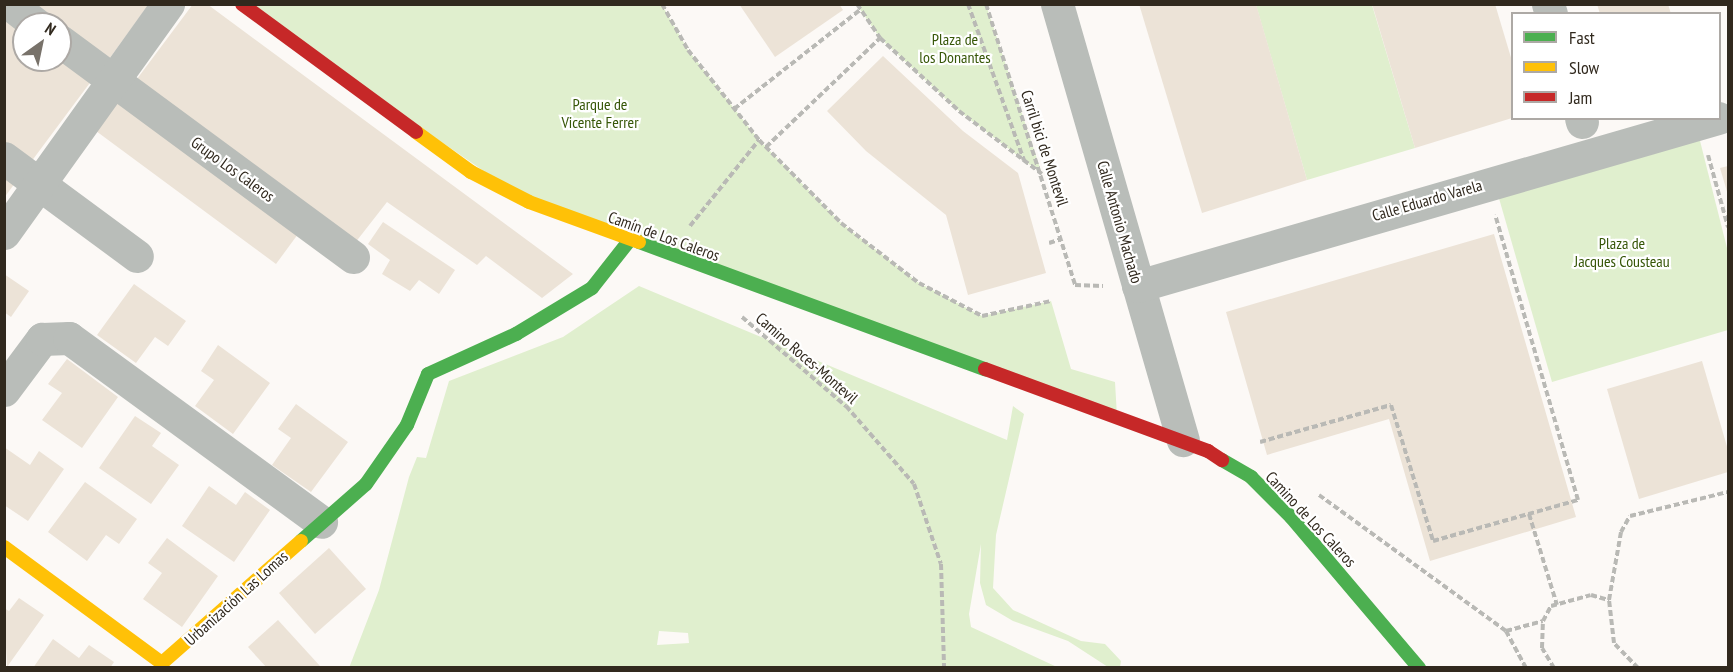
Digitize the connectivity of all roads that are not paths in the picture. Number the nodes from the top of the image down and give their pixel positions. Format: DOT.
graph roads {
  1 [pos="168,4"];
  2 [pos="242,4"];
  3 [pos="1057,4"];
  4 [pos="72,50"];
  5 [pos="114,80"];
  6 [pos="1712,120"];
  7 [pos="4,158"];
  8 [pos="40,184"];
  9 [pos="4,233"];
  10 [pos="629,241"];
  11 [pos="137,256"];
  12 [pos="353,257"];
  13 [pos="1138,286"];
  14 [pos="4,390"];
  15 [pos="1117,416"];
  16 [pos="1182,440"];
  17 [pos="321,522"];
  18 [pos="4,547"];
  19 [pos="1419,668"];
  1 -- 5 [label="street"];
  2 -- 10 [label="street, Camín de Los Caleros"];
  3 -- 13 [label="street, Calle Antonio Machado"];
  4 -- 5 [label="street, Grupo Los Caleros"];
  5 -- 8 [label="street"];
  5 -- 12 [label="street, Grupo Los Caleros"];
  6 -- 13 [label="street, Calle Eduardo Varela"];
  7 -- 8 [label="street"];
  8 -- 9 [label="street"];
  8 -- 11 [label="street"];
  10 -- 15 [label="street, Camín de Los Caleros"];
  10 -- 17 [label="street, Urbanización Las Lomas"];
  13 -- 16 [label="street, Calle Antonio Machado"];
  14 -- 17 [label="street"];
  15 -- 16 [label="street, Camino de Los Caleros"];
  16 -- 19 [label="street, Camino de Los Caleros"];
  17 -- 18 [label="street, Urbanización Las Lomas"];
}
